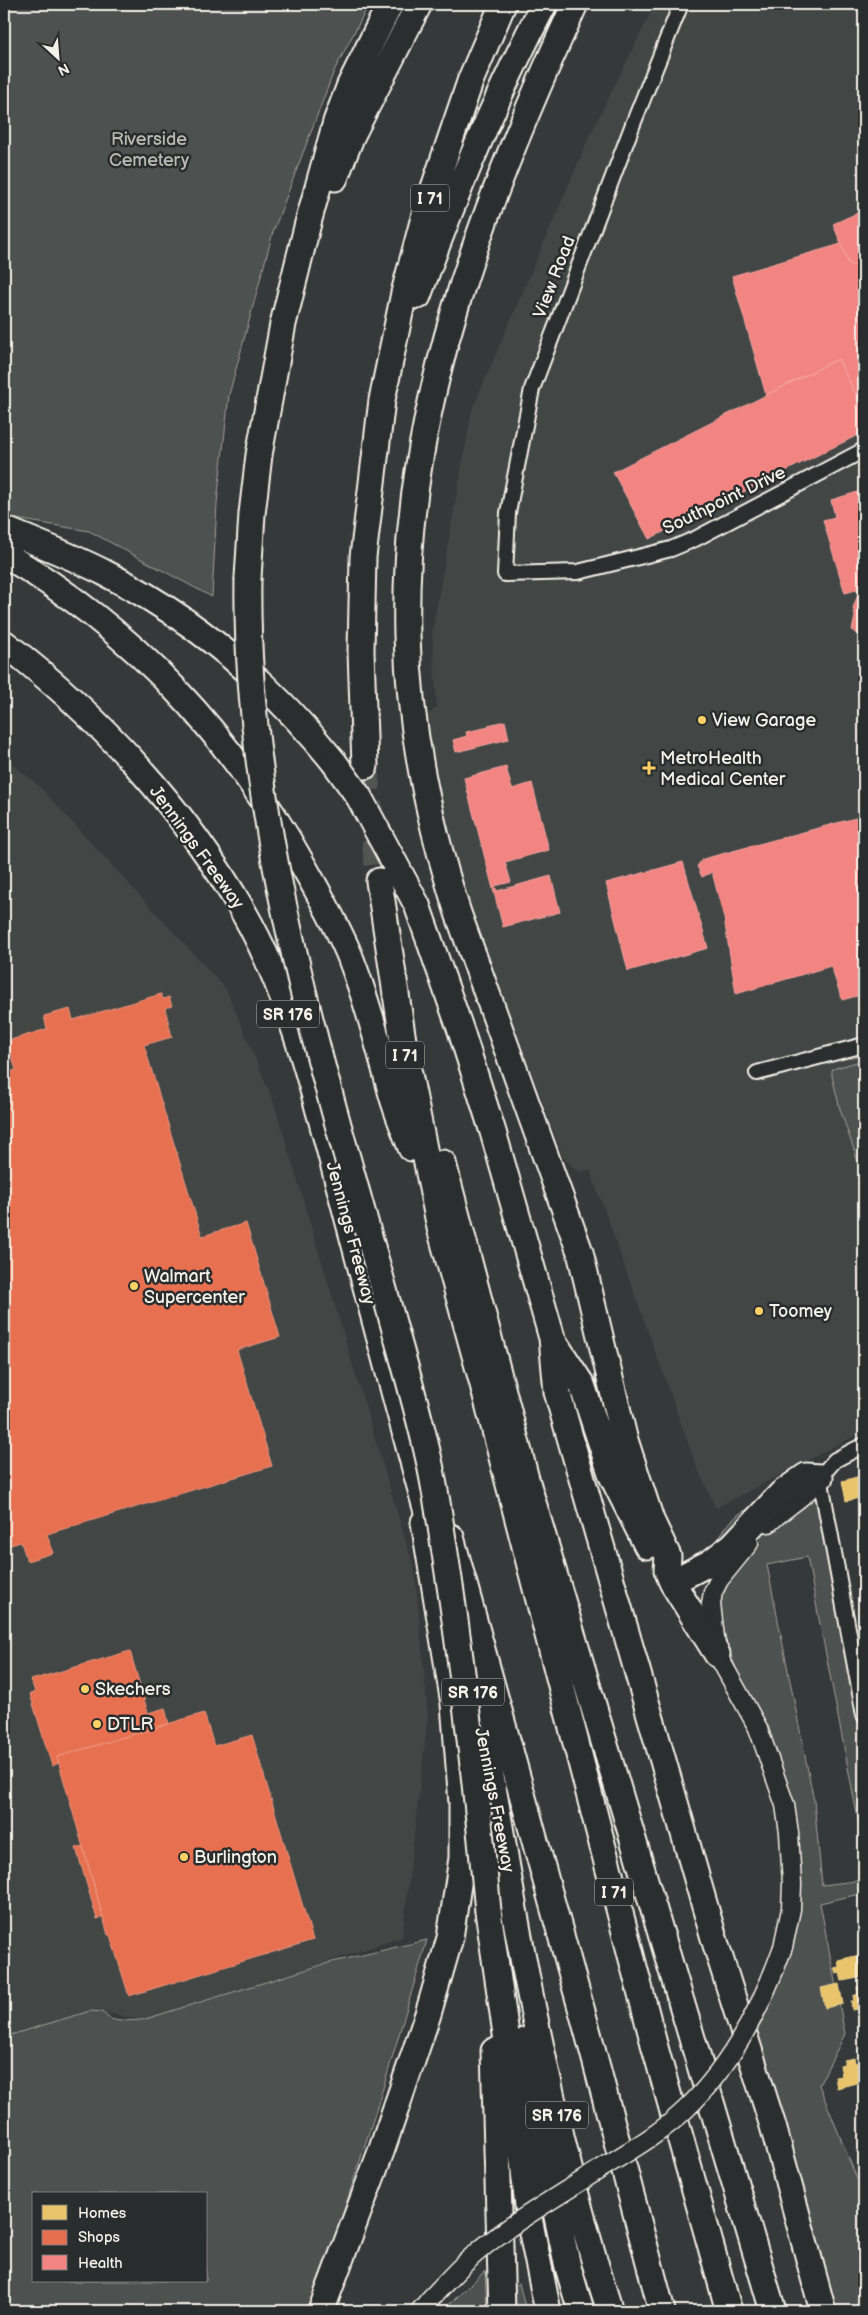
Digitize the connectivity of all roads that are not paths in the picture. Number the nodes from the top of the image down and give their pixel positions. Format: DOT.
graph roads {
  1 [pos="390,4"];
  2 [pos="419,4"];
  3 [pos="503,4"];
  4 [pos="544,4"];
  5 [pos="575,4"];
  6 [pos="681,4"];
  7 [pos="284,324"];
  8 [pos="382,400"];
  9 [pos="864,450"];
  10 [pos="4,529"];
  11 [pos="4,554"];
  12 [pos="505,574"];
  13 [pos="4,643"];
  14 [pos="365,766"];
  15 [pos="379,881"];
  16 [pos="395,993"];
  17 [pos="864,1045"];
  18 [pos="757,1073"];
  19 [pos="440,1228"];
  20 [pos="552,1338"];
  21 [pos="864,1445"];
  22 [pos="421,1461"];
  23 [pos="820,1477"];
  24 [pos="670,1576"];
  25 [pos="718,1654"];
  26 [pos="864,1715"];
  27 [pos="516,1916"];
  28 [pos="506,2112"];
  29 [pos="425,2305"];
  30 [pos="321,2311"];
  31 [pos="502,2311"];
  32 [pos="548,2311"];
  33 [pos="581,2311"];
  34 [pos="610,2311"];
  35 [pos="662,2311"];
  36 [pos="729,2311"];
  37 [pos="773,2311"];
  38 [pos="824,2311"];
  1 -- 7 [label="highway"];
  2 -- 7 [label="highway"];
  3 -- 8 [label="highway, I 71"];
  4 -- 8 [label="highway"];
  5 -- 24 [label="highway"];
  6 -- 12 [label="street, View Road"];
  7 -- 22 [label="highway, bridge"];
  8 -- 14 [label="highway, I 71"];
  9 -- 12 [label="street, Southpoint Drive"];
  10 -- 20 [label="highway, bridge"];
  11 -- 19 [label="highway"];
  13 -- 22 [label="highway, Jennings Freeway / SR 176"];
  15 -- 16 [label="highway, I 71"];
  16 -- 19 [label="highway, I 71"];
  16 -- 37 [label="highway"];
  17 -- 18 [label="street"];
  19 -- 36 [label="highway, I 71"];
  20 -- 24 [label="highway"];
  20 -- 38 [label="highway"];
  21 -- 23 [label="street"];
  22 -- 27 [label="highway, Jennings Freeway / SR 176"];
  22 -- 28 [label="highway, bridge"];
  22 -- 30 [label="highway"];
  22 -- 35 [label="highway, bridge"];
  23 -- 24 [label="highway"];
  23 -- 25 [label="street"];
  23 -- 26 [label="street"];
  24 -- 25 [label="highway"];
  25 -- 29 [label="street, bridge"];
  27 -- 33 [label="highway"];
  27 -- 34 [label="highway, SR 176"];
  28 -- 31 [label="highway"];
  28 -- 32 [label="highway"];
}
